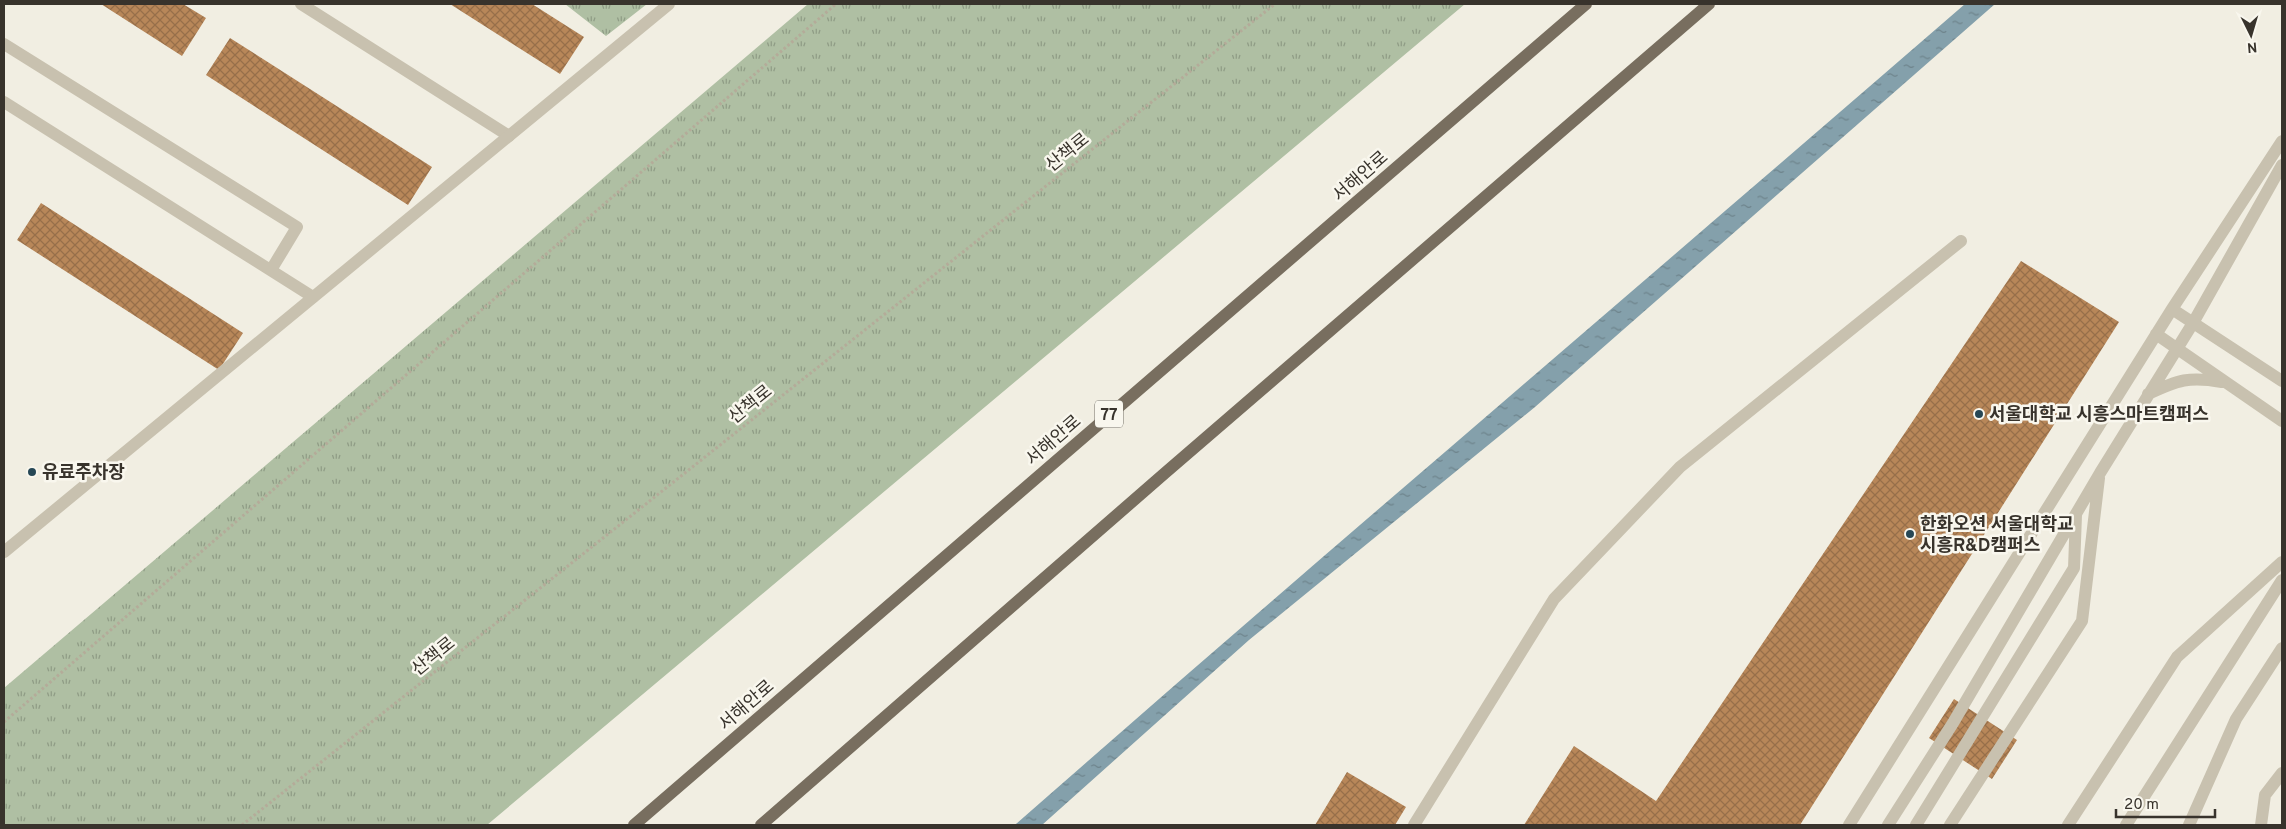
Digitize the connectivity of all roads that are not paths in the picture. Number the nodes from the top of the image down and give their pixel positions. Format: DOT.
graph roads {
  1 [pos="301,4"];
  2 [pos="669,4"];
  3 [pos="1586,4"];
  4 [pos="1709,4"];
  5 [pos="4,44"];
  6 [pos="4,102"];
  7 [pos="509,136"];
  8 [pos="2282,141"];
  9 [pos="2282,165"];
  10 [pos="1961,242"];
  11 [pos="271,270"];
  12 [pos="313,297"];
  13 [pos="2172,309"];
  14 [pos="2193,323"];
  15 [pos="2156,334"];
  16 [pos="2177,349"];
  17 [pos="2282,381"];
  18 [pos="2227,382"];
  19 [pos="2148,394"];
  20 [pos="2282,421"];
  21 [pos="2100,473"];
  22 [pos="2076,512"];
  23 [pos="4,552"];
  24 [pos="2282,562"];
  25 [pos="2282,580"];
  26 [pos="2282,648"];
  27 [pos="2282,773"];
  28 [pos="634,825"];
  29 [pos="762,825"];
  30 [pos="1414,825"];
  31 [pos="1850,825"];
  32 [pos="1888,825"];
  33 [pos="1916,825"];
  34 [pos="1950,825"];
  35 [pos="2068,825"];
  36 [pos="2126,825"];
  37 [pos="2189,825"];
  38 [pos="2261,825"];
  1 -- 7 [label="street"];
  2 -- 7 [label="street"];
  3 -- 28 [label="main road, 서해안로 / 77"];
  4 -- 29 [label="main road"];
  5 -- 11 [label="street"];
  6 -- 11 [label="street"];
  7 -- 12 [label="street"];
  8 -- 13 [label="street"];
  9 -- 14 [label="street"];
  10 -- 30 [label="street"];
  11 -- 12 [label="street"];
  12 -- 23 [label="street"];
  13 -- 14 [label="street"];
  13 -- 15 [label="street"];
  14 -- 16 [label="street"];
  14 -- 17 [label="street"];
  15 -- 16 [label="street"];
  15 -- 31 [label="street"];
  16 -- 18 [label="street"];
  16 -- 19 [label="street"];
  18 -- 19 [label="street"];
  18 -- 20 [label="street"];
  19 -- 21 [label="street"];
  21 -- 22 [label="street"];
  21 -- 34 [label="street"];
  22 -- 32 [label="street"];
  22 -- 33 [label="street"];
  24 -- 35 [label="street"];
  25 -- 36 [label="street"];
  26 -- 37 [label="street"];
  27 -- 38 [label="street"];
}
